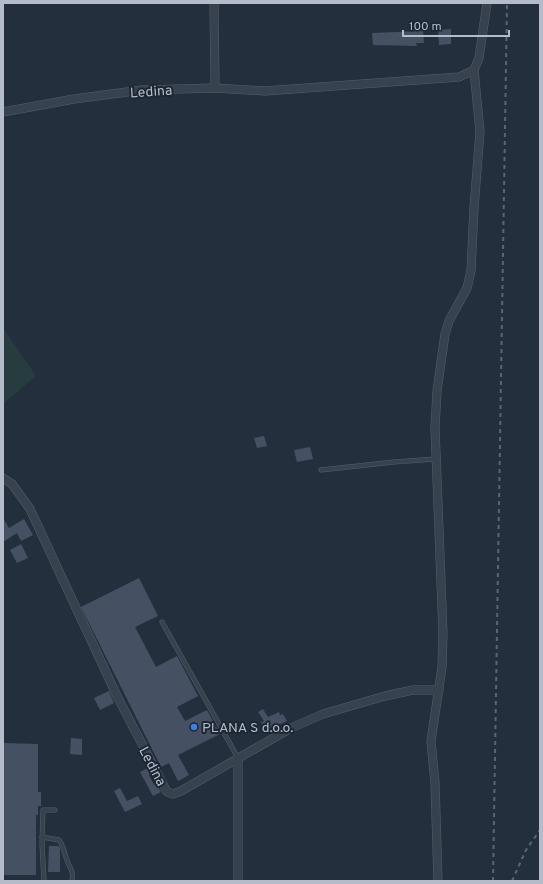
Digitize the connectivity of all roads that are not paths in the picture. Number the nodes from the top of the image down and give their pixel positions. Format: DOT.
graph roads {
  1 [pos="214,3"];
  2 [pos="487,3"];
  3 [pos="474,70"];
  4 [pos="215,88"];
  5 [pos="3,112"];
  6 [pos="436,459"];
  7 [pos="321,470"];
  8 [pos="3,478"];
  9 [pos="162,622"];
  10 [pos="439,690"];
  11 [pos="238,758"];
  12 [pos="55,810"];
  13 [pos="42,837"];
  14 [pos="44,881"];
  15 [pos="72,881"];
  16 [pos="238,881"];
  17 [pos="438,881"];
  1 -- 4 [label="street"];
  2 -- 3 [label="street"];
  3 -- 4 [label="street, Ledina"];
  3 -- 6 [label="street"];
  4 -- 5 [label="street, Ledina"];
  6 -- 7 [label="lane"];
  6 -- 10 [label="street"];
  8 -- 11 [label="street, Ledina"];
  9 -- 11 [label="lane"];
  10 -- 11 [label="street, Ledina"];
  10 -- 17 [label="street"];
  11 -- 16 [label="street"];
  12 -- 13 [label="lane"];
  13 -- 14 [label="lane"];
  13 -- 15 [label="lane"];
}
